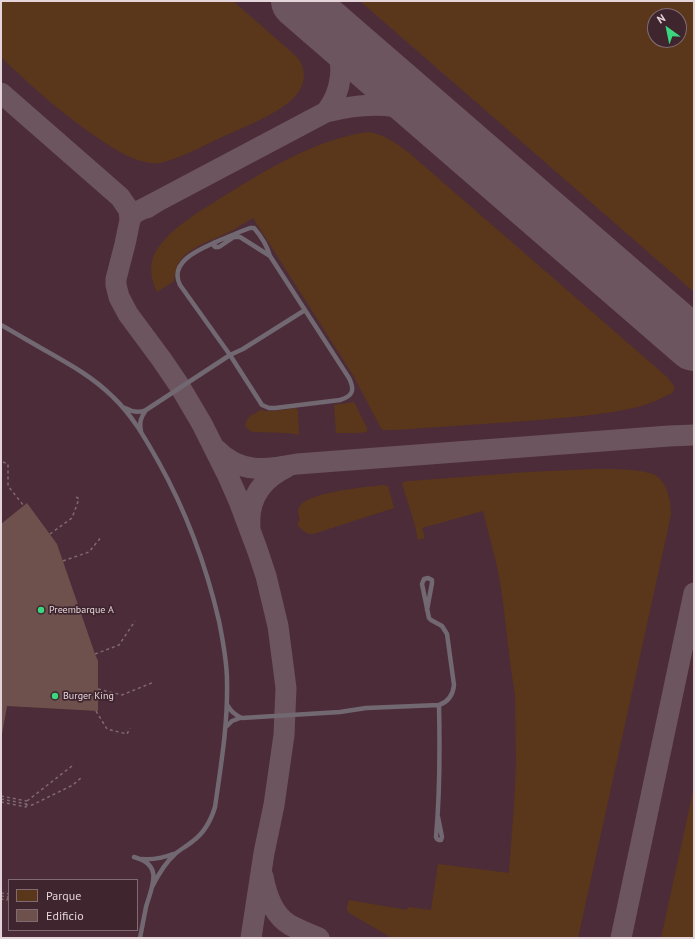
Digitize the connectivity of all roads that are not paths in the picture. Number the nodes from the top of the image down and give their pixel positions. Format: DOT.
graph roads {
  1 [pos="215,242"];
  2 [pos="270,256"];
  3 [pos="305,310"];
  4 [pos="1,325"];
  5 [pos="230,355"];
  6 [pos="124,407"];
  7 [pos="146,410"];
  8 [pos="142,434"];
  9 [pos="427,610"];
  10 [pos="227,703"];
  11 [pos="438,705"];
  12 [pos="242,718"];
  13 [pos="226,727"];
  14 [pos="438,817"];
  15 [pos="182,848"];
  16 [pos="152,887"];
  17 [pos="140,938"];
  1 -- 2 [label="lane"];
  1 -- 2 [label="lane"];
  1 -- 5 [label="lane"];
  2 -- 3 [label="lane"];
  3 -- 5 [label="lane"];
  3 -- 5 [label="lane"];
  4 -- 6 [label="lane"];
  5 -- 7 [label="lane"];
  6 -- 7 [label="lane"];
  6 -- 8 [label="lane"];
  7 -- 8 [label="lane"];
  8 -- 10 [label="lane"];
  9 -- 9 [label="lane"];
  9 -- 11 [label="lane"];
  10 -- 12 [label="lane"];
  10 -- 13 [label="lane"];
  11 -- 12 [label="lane"];
  11 -- 14 [label="lane"];
  12 -- 13 [label="lane"];
  13 -- 15 [label="lane"];
  15 -- 16 [label="lane"];
  15 -- 16 [label="lane"];
  16 -- 17 [label="lane"];
}
